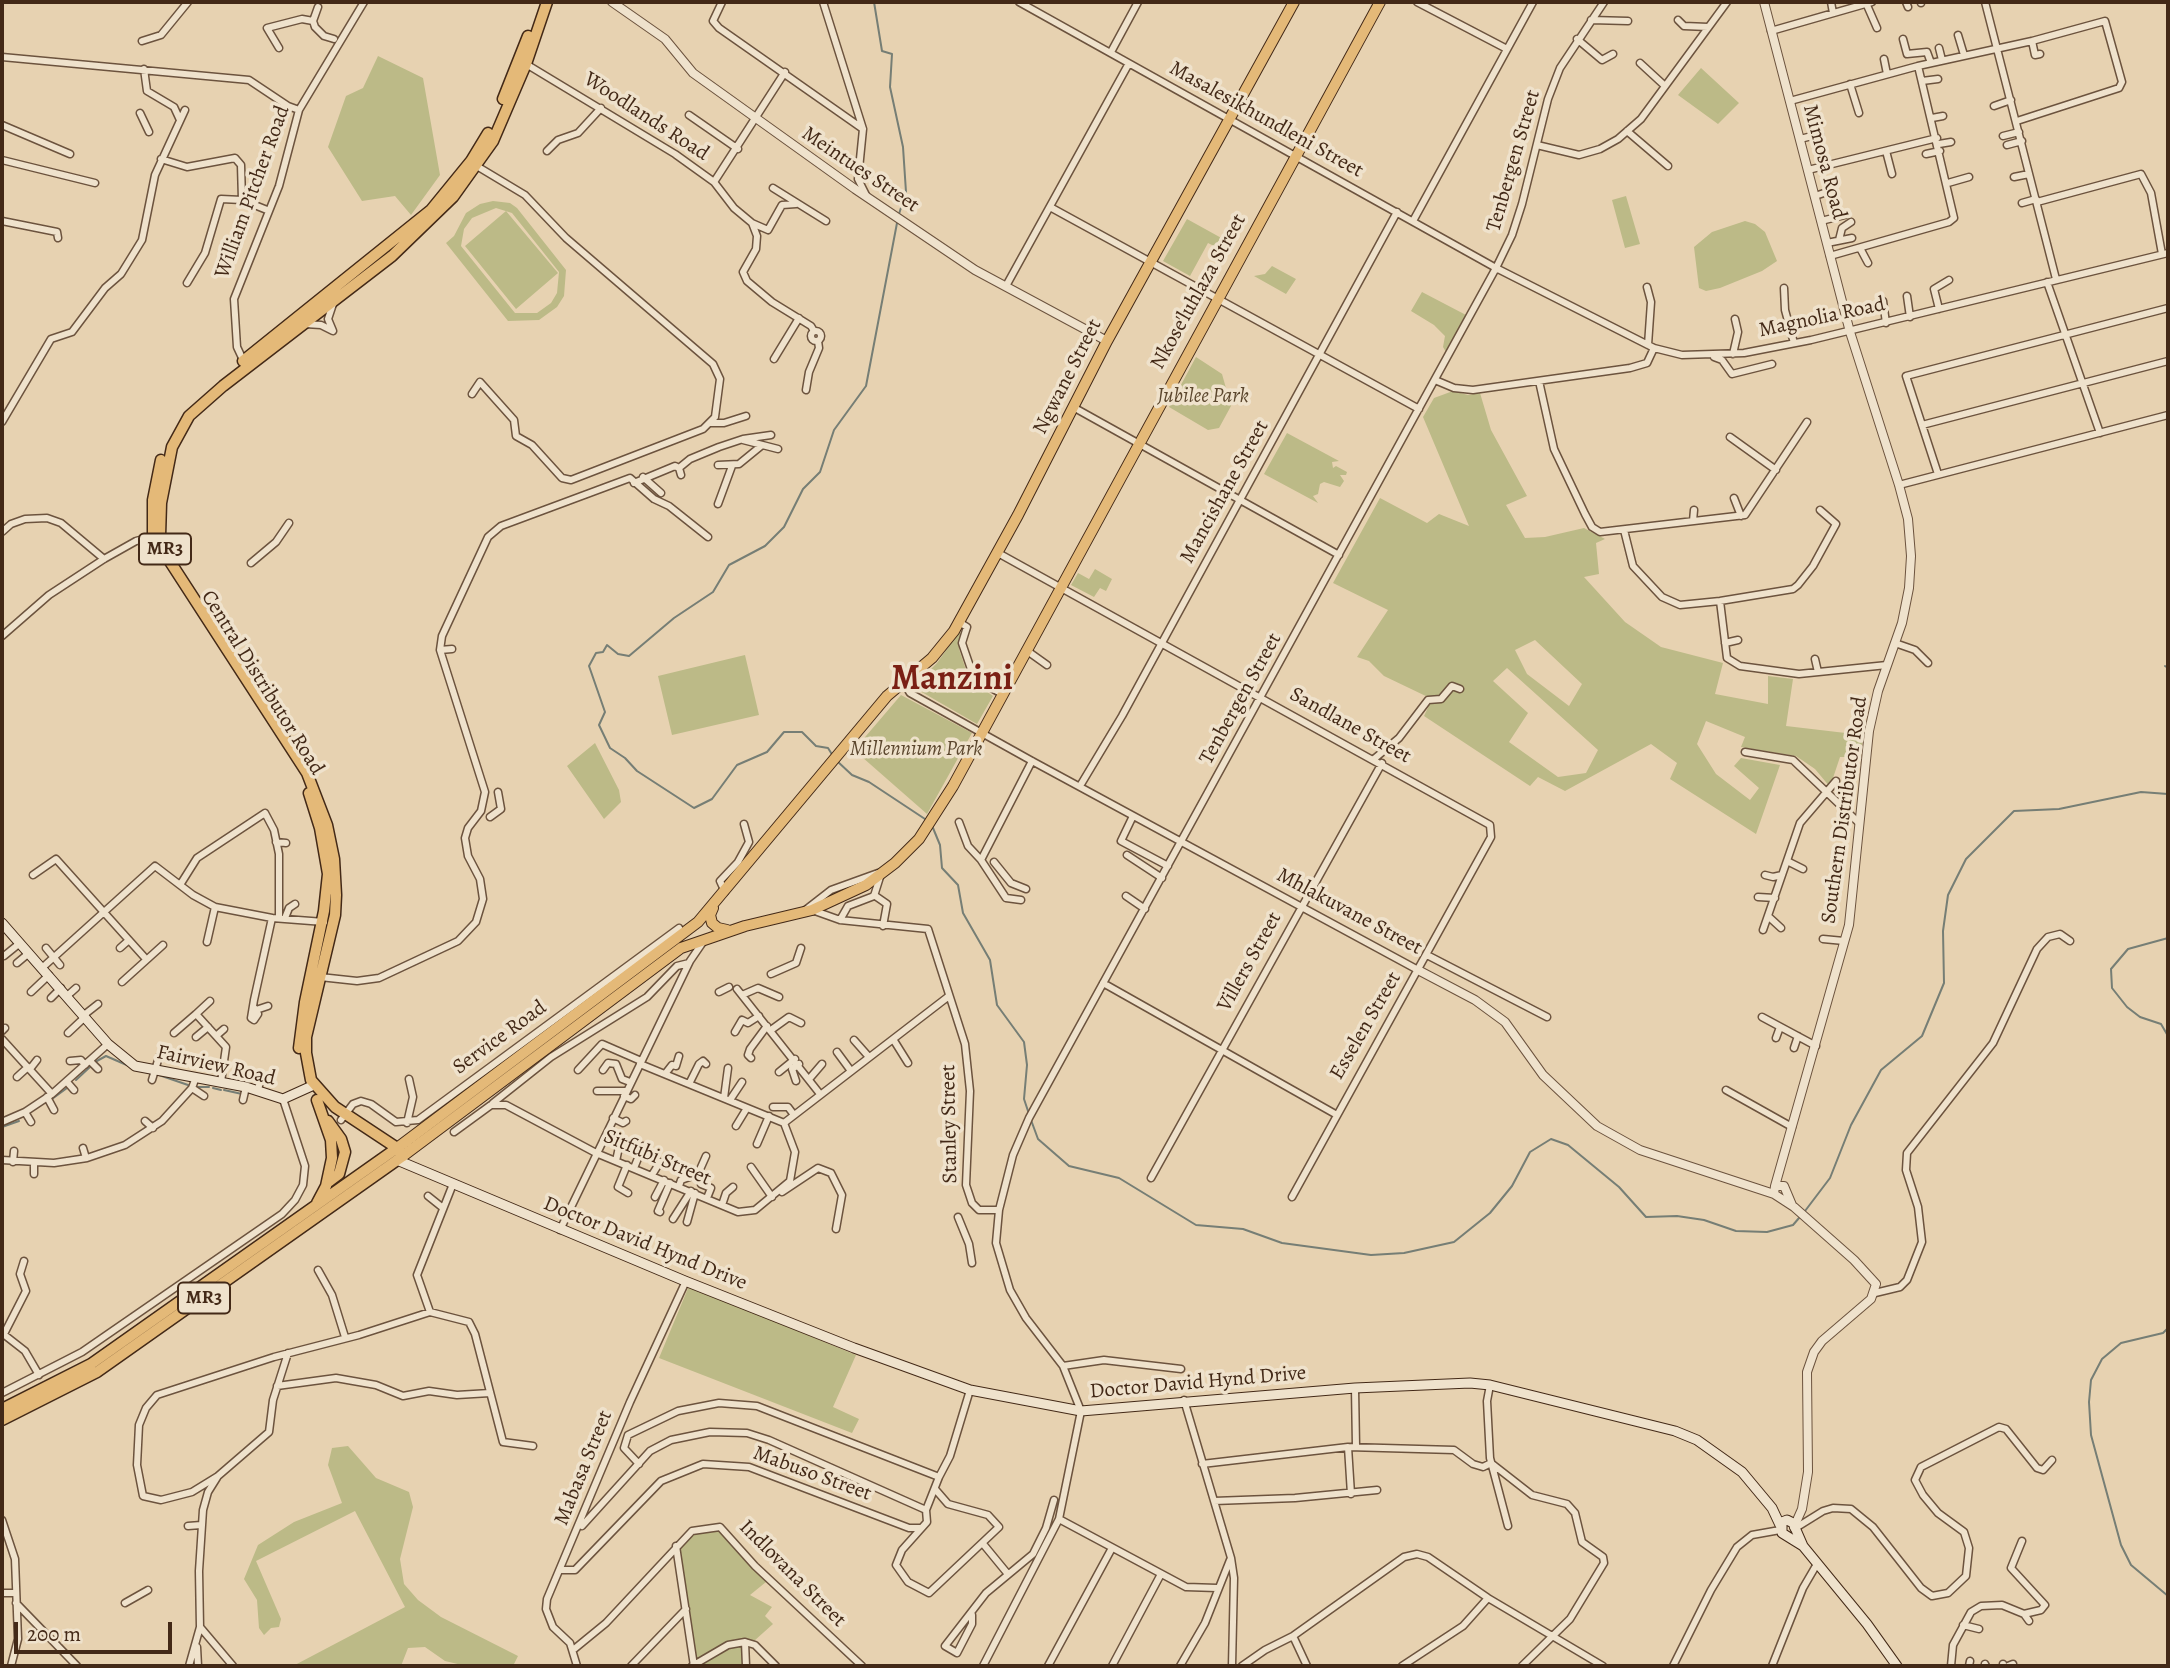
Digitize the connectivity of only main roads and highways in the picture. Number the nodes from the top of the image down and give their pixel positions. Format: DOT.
graph roads {
  1 [pos="542,2"];
  2 [pos="547,2"];
  3 [pos="1294,2"];
  4 [pos="1380,2"];
  5 [pos="474,163"];
  6 [pos="316,308"];
  7 [pos="245,364"];
  8 [pos="724,893"];
  9 [pos="2,923"];
  10 [pos="745,926"];
  11 [pos="312,1087"];
  12 [pos="317,1100"];
  13 [pos="343,1117"];
  14 [pos="397,1154"];
  15 [pos="313,1208"];
  16 [pos="2,1409"];
  17 [pos="2,1420"];
  18 [pos="1897,1666"];
  1 -- 5 [label="highway, Central Distributor Road / MR3"];
  2 -- 5 [label="highway, Central Distributor Road / MR3"];
  3 -- 8 [label="main road, Ngwane Street"];
  4 -- 10 [label="main road, Nkose'luhlaza Street"];
  5 -- 6 [label="highway, Central Distributor Road / MR3"];
  5 -- 6 [label="highway, Central Distributor Road / MR3"];
  6 -- 7 [label="highway, Central Distributor Road / MR3"];
  6 -- 7 [label="highway, Central Distributor Road / MR3"];
  7 -- 11 [label="highway, Central Distributor Road / MR3"];
  8 -- 10 [label="main road"];
  8 -- 14 [label="main road, Ngwane Street"];
  9 -- 11 [label="main road, Fairview Road"];
  10 -- 14 [label="main road, Nkose'luhlaza Street"];
  11 -- 12 [label="highway, Central Distributor Road / MR3"];
  11 -- 13 [label="highway, Central Distributor Road / MR3"];
  12 -- 13 [label="highway, Central Distributor Road / MR3"];
  12 -- 15 [label="highway"];
  13 -- 14 [label="highway, Central Distributor Road / MR3"];
  14 -- 15 [label="highway, MR3"];
  14 -- 17 [label="highway, MR3"];
  14 -- 18 [label="main road, Doctor David Hynd Drive"];
  15 -- 16 [label="highway, MR3"];
}
